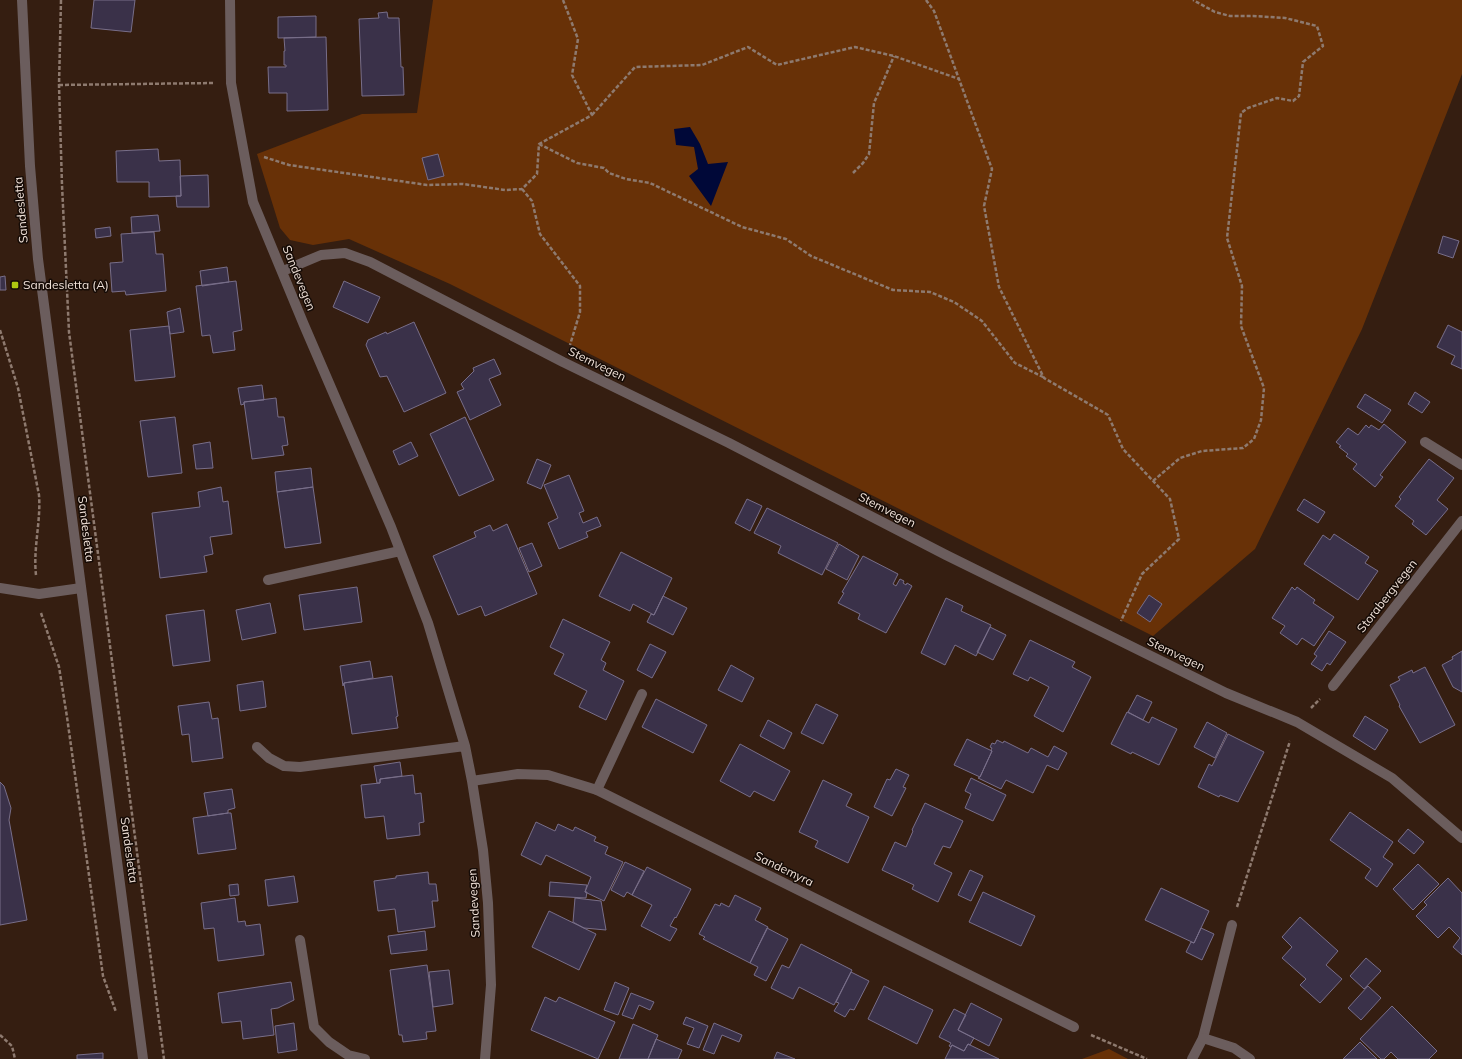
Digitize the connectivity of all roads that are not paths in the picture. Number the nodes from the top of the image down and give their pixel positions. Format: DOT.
graph roads {
  1 [pos="22,0"];
  2 [pos="230,0"];
  3 [pos="283,271"];
  4 [pos="1425,442"];
  5 [pos="1462,465"];
  6 [pos="1462,521"];
  7 [pos="400,551"];
  8 [pos="268,580"];
  9 [pos="0,588"];
  10 [pos="81,588"];
  11 [pos="1333,686"];
  12 [pos="642,694"];
  13 [pos="465,746"];
  14 [pos="257,747"];
  15 [pos="472,781"];
  16 [pos="597,790"];
  17 [pos="1462,838"];
  18 [pos="1232,925"];
  19 [pos="300,940"];
  20 [pos="1074,1027"];
  21 [pos="1203,1038"];
  22 [pos="143,1059"];
  23 [pos="365,1059"];
  24 [pos="485,1059"];
  25 [pos="1192,1059"];
  26 [pos="1250,1059"];
  1 -- 10 [label="street, Sandesletta"];
  2 -- 3 [label="street, Sandevegen"];
  3 -- 7 [label="street, Sandevegen"];
  3 -- 17 [label="street, Stemvegen"];
  4 -- 5 [label="street"];
  6 -- 11 [label="street, Storabergvegen"];
  7 -- 8 [label="street"];
  7 -- 13 [label="street, Sandevegen"];
  9 -- 10 [label="street"];
  10 -- 22 [label="street, Sandesletta"];
  12 -- 16 [label="street"];
  13 -- 14 [label="street"];
  13 -- 15 [label="street, Sandevegen"];
  15 -- 16 [label="street, Sandemyra"];
  15 -- 24 [label="street, Sandevegen"];
  16 -- 20 [label="street, Sandemyra"];
  18 -- 21 [label="street"];
  19 -- 23 [label="street"];
  21 -- 25 [label="street"];
  21 -- 26 [label="street"];
}
